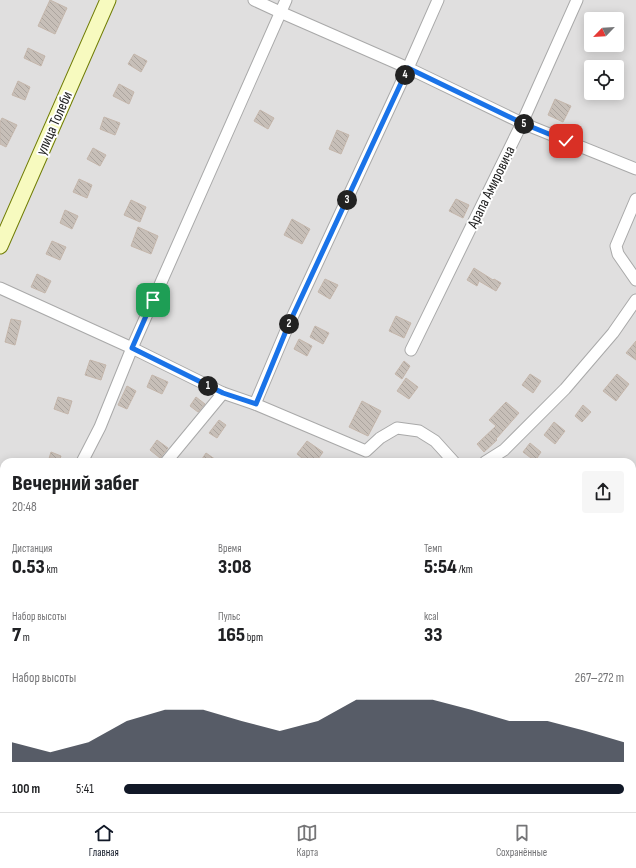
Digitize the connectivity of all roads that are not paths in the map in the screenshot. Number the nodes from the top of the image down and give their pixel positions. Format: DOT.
graph roads {
  1 [pos="108,0"];
  2 [pos="254,0"];
  3 [pos="286,0"];
  4 [pos="438,0"];
  5 [pos="577,0"];
  6 [pos="280,12"];
  7 [pos="408,68"];
  8 [pos="522,123"];
  9 [pos="636,169"];
  10 [pos="636,199"];
  11 [pos="0,246"];
  12 [pos="636,280"];
  13 [pos="0,288"];
  14 [pos="636,300"];
  15 [pos="132,348"];
  16 [pos="411,350"];
  17 [pos="223,393"];
  18 [pos="256,404"];
  19 [pos="84,458"];
  20 [pos="169,458"];
  21 [pos="450,458"];
  22 [pos="491,458"];
  1 -- 11 [label="street, улица Толеби"];
  2 -- 6 [label="street"];
  3 -- 6 [label="street"];
  4 -- 7 [label="street"];
  5 -- 8 [label="street, Арапа Амировича"];
  6 -- 7 [label="street"];
  6 -- 15 [label="street"];
  7 -- 8 [label="street"];
  7 -- 18 [label="street"];
  8 -- 9 [label="street"];
  8 -- 16 [label="street, Арапа Амировича"];
  10 -- 12 [label="street"];
  13 -- 15 [label="street"];
  14 -- 22 [label="street"];
  15 -- 17 [label="street"];
  15 -- 19 [label="street"];
  17 -- 18 [label="street"];
  17 -- 20 [label="street"];
  18 -- 21 [label="street"];
}
